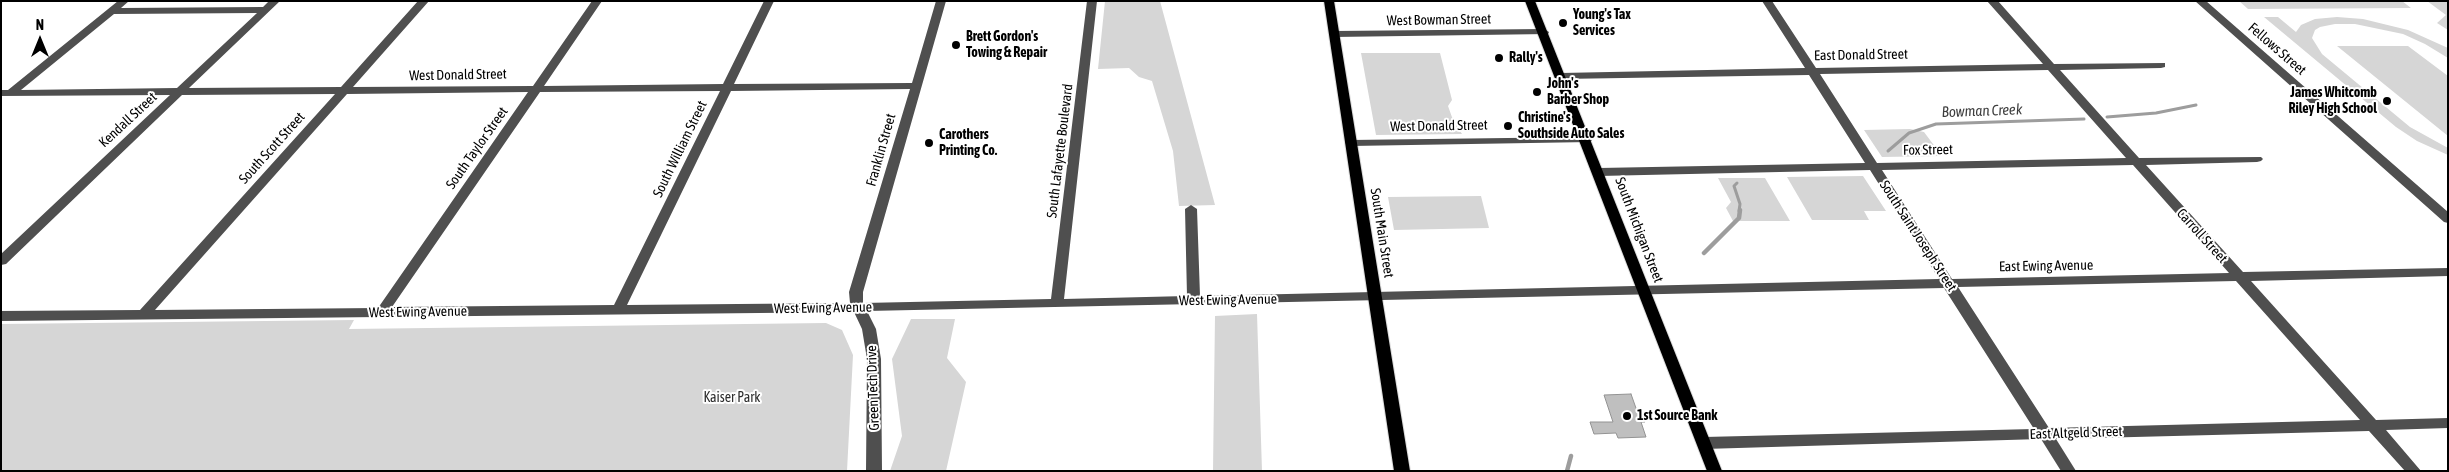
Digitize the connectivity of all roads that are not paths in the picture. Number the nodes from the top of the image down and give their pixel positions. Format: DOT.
graph roads {
  1 [pos="124,1"];
  2 [pos="275,1"];
  3 [pos="424,1"];
  4 [pos="596,1"];
  5 [pos="769,1"];
  6 [pos="941,1"];
  7 [pos="1092,1"];
  8 [pos="1329,1"];
  9 [pos="1530,1"];
  10 [pos="1768,1"];
  11 [pos="1992,1"];
  12 [pos="2200,1"];
  13 [pos="112,10"];
  14 [pos="266,10"];
  15 [pos="1544,32"];
  16 [pos="1334,34"];
  17 [pos="2161,65"];
  18 [pos="2050,67"];
  19 [pos="1812,71"];
  20 [pos="1561,76"];
  21 [pos="915,86"];
  22 [pos="727,88"];
  23 [pos="536,89"];
  24 [pos="344,91"];
  25 [pos="180,92"];
  26 [pos="4,96"];
  27 [pos="1586,140"];
  28 [pos="1351,142"];
  29 [pos="2257,159"];
  30 [pos="2135,161"];
  31 [pos="1873,166"];
  32 [pos="1599,172"];
  33 [pos="1191,209"];
  34 [pos="2448,219"];
  35 [pos="1,261"];
  36 [pos="2448,272"];
  37 [pos="2239,277"];
  38 [pos="1948,284"];
  39 [pos="1645,289"];
  40 [pos="1376,296"];
  41 [pos="1194,301"];
  42 [pos="1057,304"];
  43 [pos="860,307"];
  44 [pos="618,310"];
  45 [pos="382,312"];
  46 [pos="143,315"];
  47 [pos="1,316"];
  48 [pos="2448,423"];
  49 [pos="2373,425"];
  50 [pos="2045,434"];
  51 [pos="1704,443"];
  52 [pos="874,471"];
  53 [pos="1402,471"];
  54 [pos="1715,471"];
  55 [pos="2069,471"];
  56 [pos="2414,471"];
  1 -- 13 [label="street"];
  2 -- 14 [label="street, Kendall Street"];
  3 -- 24 [label="street, South Scott Street"];
  4 -- 23 [label="street, South Taylor Street"];
  5 -- 22 [label="street, South William Street"];
  6 -- 21 [label="street, Franklin Street"];
  7 -- 42 [label="street, South Lafayette Boulevard"];
  8 -- 16 [label="main road, South Main Street"];
  9 -- 15 [label="main road, South Michigan Street"];
  10 -- 19 [label="street, South Saint Joseph Street"];
  11 -- 18 [label="street, Carroll Street"];
  12 -- 34 [label="street, Fellows Street"];
  13 -- 14 [label="street"];
  13 -- 26 [label="street"];
  14 -- 25 [label="street, Kendall Street"];
  15 -- 16 [label="street, West Bowman Street"];
  15 -- 20 [label="main road, South Michigan Street"];
  16 -- 28 [label="main road, South Main Street"];
  17 -- 18 [label="street, East Donald Street"];
  18 -- 19 [label="street, East Donald Street"];
  18 -- 30 [label="street, Carroll Street"];
  19 -- 20 [label="street, East Donald Street"];
  19 -- 31 [label="street, South Saint Joseph Street"];
  20 -- 27 [label="main road, South Michigan Street"];
  21 -- 22 [label="street, West Donald Street"];
  21 -- 43 [label="street, Franklin Street"];
  22 -- 23 [label="street, West Donald Street"];
  22 -- 44 [label="street, South William Street"];
  23 -- 24 [label="street, West Donald Street"];
  23 -- 45 [label="street, South Taylor Street"];
  24 -- 25 [label="street, West Donald Street"];
  24 -- 46 [label="street, South Scott Street"];
  25 -- 26 [label="street, West Donald Street"];
  25 -- 35 [label="street, Kendall Street"];
  27 -- 28 [label="street, West Donald Street"];
  27 -- 32 [label="main road, South Michigan Street"];
  28 -- 40 [label="main road, South Main Street"];
  29 -- 30 [label="street, Fox Street"];
  30 -- 31 [label="street, Fox Street"];
  30 -- 37 [label="street, Carroll Street"];
  31 -- 32 [label="street, Fox Street"];
  31 -- 38 [label="street, South Saint Joseph Street"];
  32 -- 39 [label="main road, South Michigan Street"];
  33 -- 41 [label="street"];
  36 -- 37 [label="street, East Ewing Avenue"];
  37 -- 38 [label="street, East Ewing Avenue"];
  37 -- 49 [label="street, Carroll Street"];
  38 -- 39 [label="street, East Ewing Avenue"];
  38 -- 50 [label="street, South Saint Joseph Street"];
  39 -- 40 [label="street, West Ewing Avenue"];
  39 -- 51 [label="main road, South Michigan Street"];
  40 -- 41 [label="street, West Ewing Avenue"];
  40 -- 53 [label="main road, South Main Street"];
  41 -- 42 [label="street, West Ewing Avenue"];
  42 -- 43 [label="street, West Ewing Avenue"];
  43 -- 44 [label="street, West Ewing Avenue"];
  43 -- 52 [label="street, Green Tech Drive"];
  44 -- 45 [label="street, West Ewing Avenue"];
  45 -- 46 [label="street, West Ewing Avenue"];
  46 -- 47 [label="street, West Ewing Avenue"];
  48 -- 49 [label="street, East Altgeld Street"];
  49 -- 50 [label="street, East Altgeld Street"];
  49 -- 56 [label="street, Carroll Street"];
  50 -- 51 [label="street, East Altgeld Street"];
  50 -- 55 [label="street, South Saint Joseph Street"];
  51 -- 54 [label="main road, South Michigan Street"];
}
